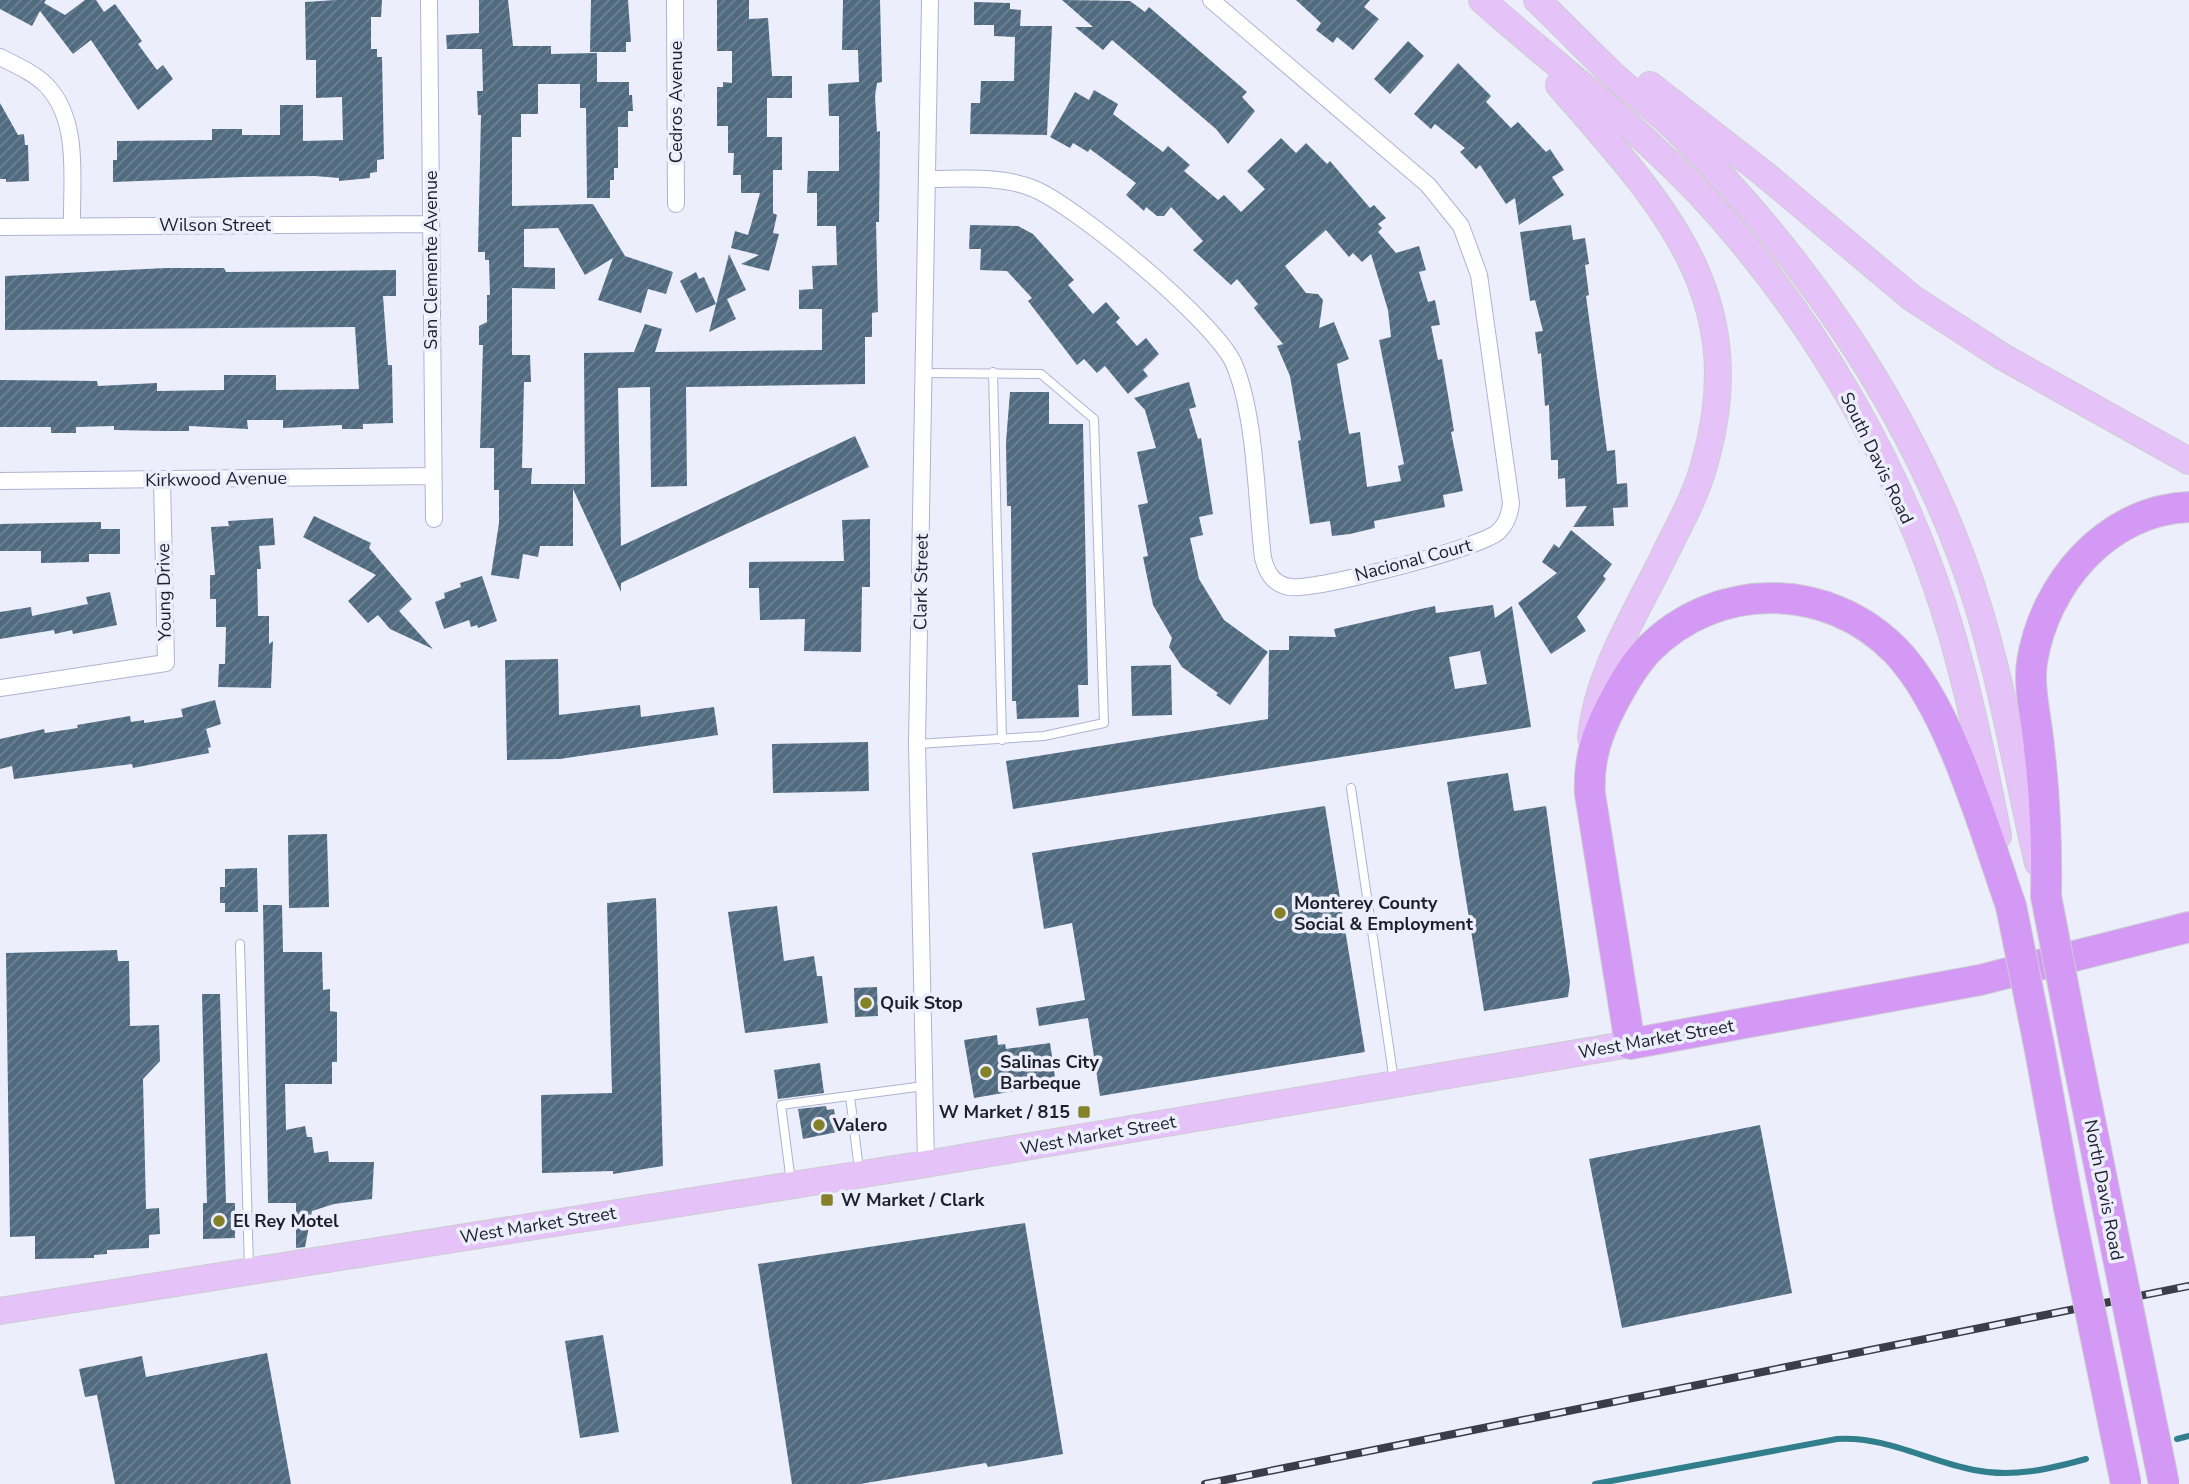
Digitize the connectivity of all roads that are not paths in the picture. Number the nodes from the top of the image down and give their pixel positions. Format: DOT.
graph roads {
  1 [pos="429,0"];
  2 [pos="675,0"];
  3 [pos="930,0"];
  4 [pos="1210,0"];
  5 [pos="1537,0"];
  6 [pos="1491,9"];
  7 [pos="0,57"];
  8 [pos="926,178"];
  9 [pos="676,204"];
  10 [pos="431,224"];
  11 [pos="72,226"];
  12 [pos="0,227"];
  13 [pos="993,372"];
  14 [pos="925,373"];
  15 [pos="2189,461"];
  16 [pos="433,475"];
  17 [pos="162,480"];
  18 [pos="0,481"];
  19 [pos="2189,507"];
  20 [pos="434,519"];
  21 [pos="0,688"];
  22 [pos="1002,740"];
  23 [pos="917,744"];
  24 [pos="1588,765"];
  25 [pos="1351,788"];
  26 [pos="2046,896"];
  27 [pos="2011,906"];
  28 [pos="2189,927"];
  29 [pos="240,944"];
  30 [pos="1630,1044"];
  31 [pos="2039,1045"];
  32 [pos="1395,1084"];
  33 [pos="924,1086"];
  34 [pos="850,1096"];
  35 [pos="926,1164"];
  36 [pos="859,1175"];
  37 [pos="791,1185"];
  38 [pos="249,1271"];
  39 [pos="0,1311"];
  40 [pos="2126,1484"];
  41 [pos="2164,1484"];
  1 -- 10 [label="street, San Clemente Avenue"];
  2 -- 9 [label="street, Cedros Avenue"];
  3 -- 8 [label="street, Clark Street"];
  4 -- 8 [label="street, Nacional Court"];
  5 -- 15 [label="main road"];
  5 -- 26 [label="main road, South Davis Road"];
  6 -- 24 [label="main road"];
  6 -- 27 [label="main road, South Davis Road"];
  7 -- 11 [label="street"];
  8 -- 14 [label="street, Clark Street"];
  10 -- 11 [label="street, Wilson Street"];
  10 -- 16 [label="street, San Clemente Avenue"];
  11 -- 12 [label="street, Wilson Street"];
  13 -- 14 [label="lane"];
  13 -- 22 [label="lane"];
  13 -- 22 [label="lane"];
  14 -- 23 [label="street, Clark Street"];
  16 -- 17 [label="street, Kirkwood Avenue"];
  16 -- 20 [label="street, San Clemente Avenue"];
  17 -- 18 [label="street, Kirkwood Avenue"];
  17 -- 21 [label="street, Young Drive"];
  19 -- 26 [label="highway, North Davis Road"];
  22 -- 23 [label="lane"];
  23 -- 33 [label="street, Clark Street"];
  24 -- 27 [label="highway"];
  24 -- 30 [label="highway"];
  25 -- 32 [label="lane"];
  26 -- 41 [label="highway, North Davis Road, bridge"];
  27 -- 31 [label="highway, South Davis Road, bridge"];
  28 -- 30 [label="highway, West Market Street"];
  29 -- 38 [label="lane"];
  30 -- 32 [label="main road, West Market Street"];
  31 -- 40 [label="highway, North Davis Road, bridge"];
  32 -- 35 [label="main road, West Market Street"];
  33 -- 34 [label="lane"];
  33 -- 35 [label="street, Clark Street"];
  34 -- 36 [label="lane"];
  34 -- 37 [label="lane"];
  35 -- 36 [label="main road, West Market Street"];
  36 -- 37 [label="main road, West Market Street"];
  37 -- 38 [label="main road, West Market Street"];
  38 -- 39 [label="main road, West Market Street"];
}
